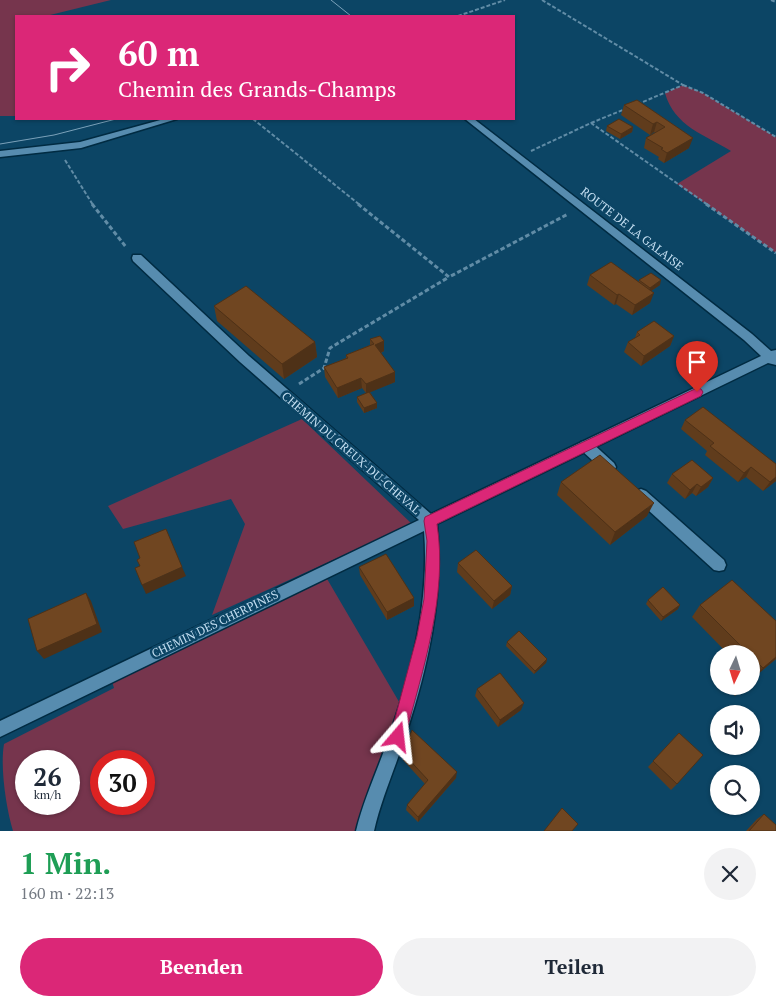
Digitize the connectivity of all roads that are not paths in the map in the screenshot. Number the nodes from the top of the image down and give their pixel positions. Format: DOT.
graph roads {
  1 [pos="170,120"];
  2 [pos="470,120"];
  3 [pos="0,154"];
  4 [pos="137,258"];
  5 [pos="774,358"];
  6 [pos="586,446"];
  7 [pos="430,521"];
  8 [pos="719,565"];
  9 [pos="0,729"];
  10 [pos="365,831"];
  1 -- 3 [label="street"];
  2 -- 5 [label="street, ROUTE DE LA GALAISE"];
  4 -- 7 [label="street, CHEMIN DU CREUX-DU-CHEVAL"];
  5 -- 6 [label="street, CHEMIN DES CHERPINES"];
  6 -- 7 [label="street, CHEMIN DES CHERPINES"];
  6 -- 8 [label="street"];
  7 -- 9 [label="street, CHEMIN DES CHERPINES"];
  7 -- 10 [label="street, CHEMIN DU CREUX-DU-CHEVAL"];
}
